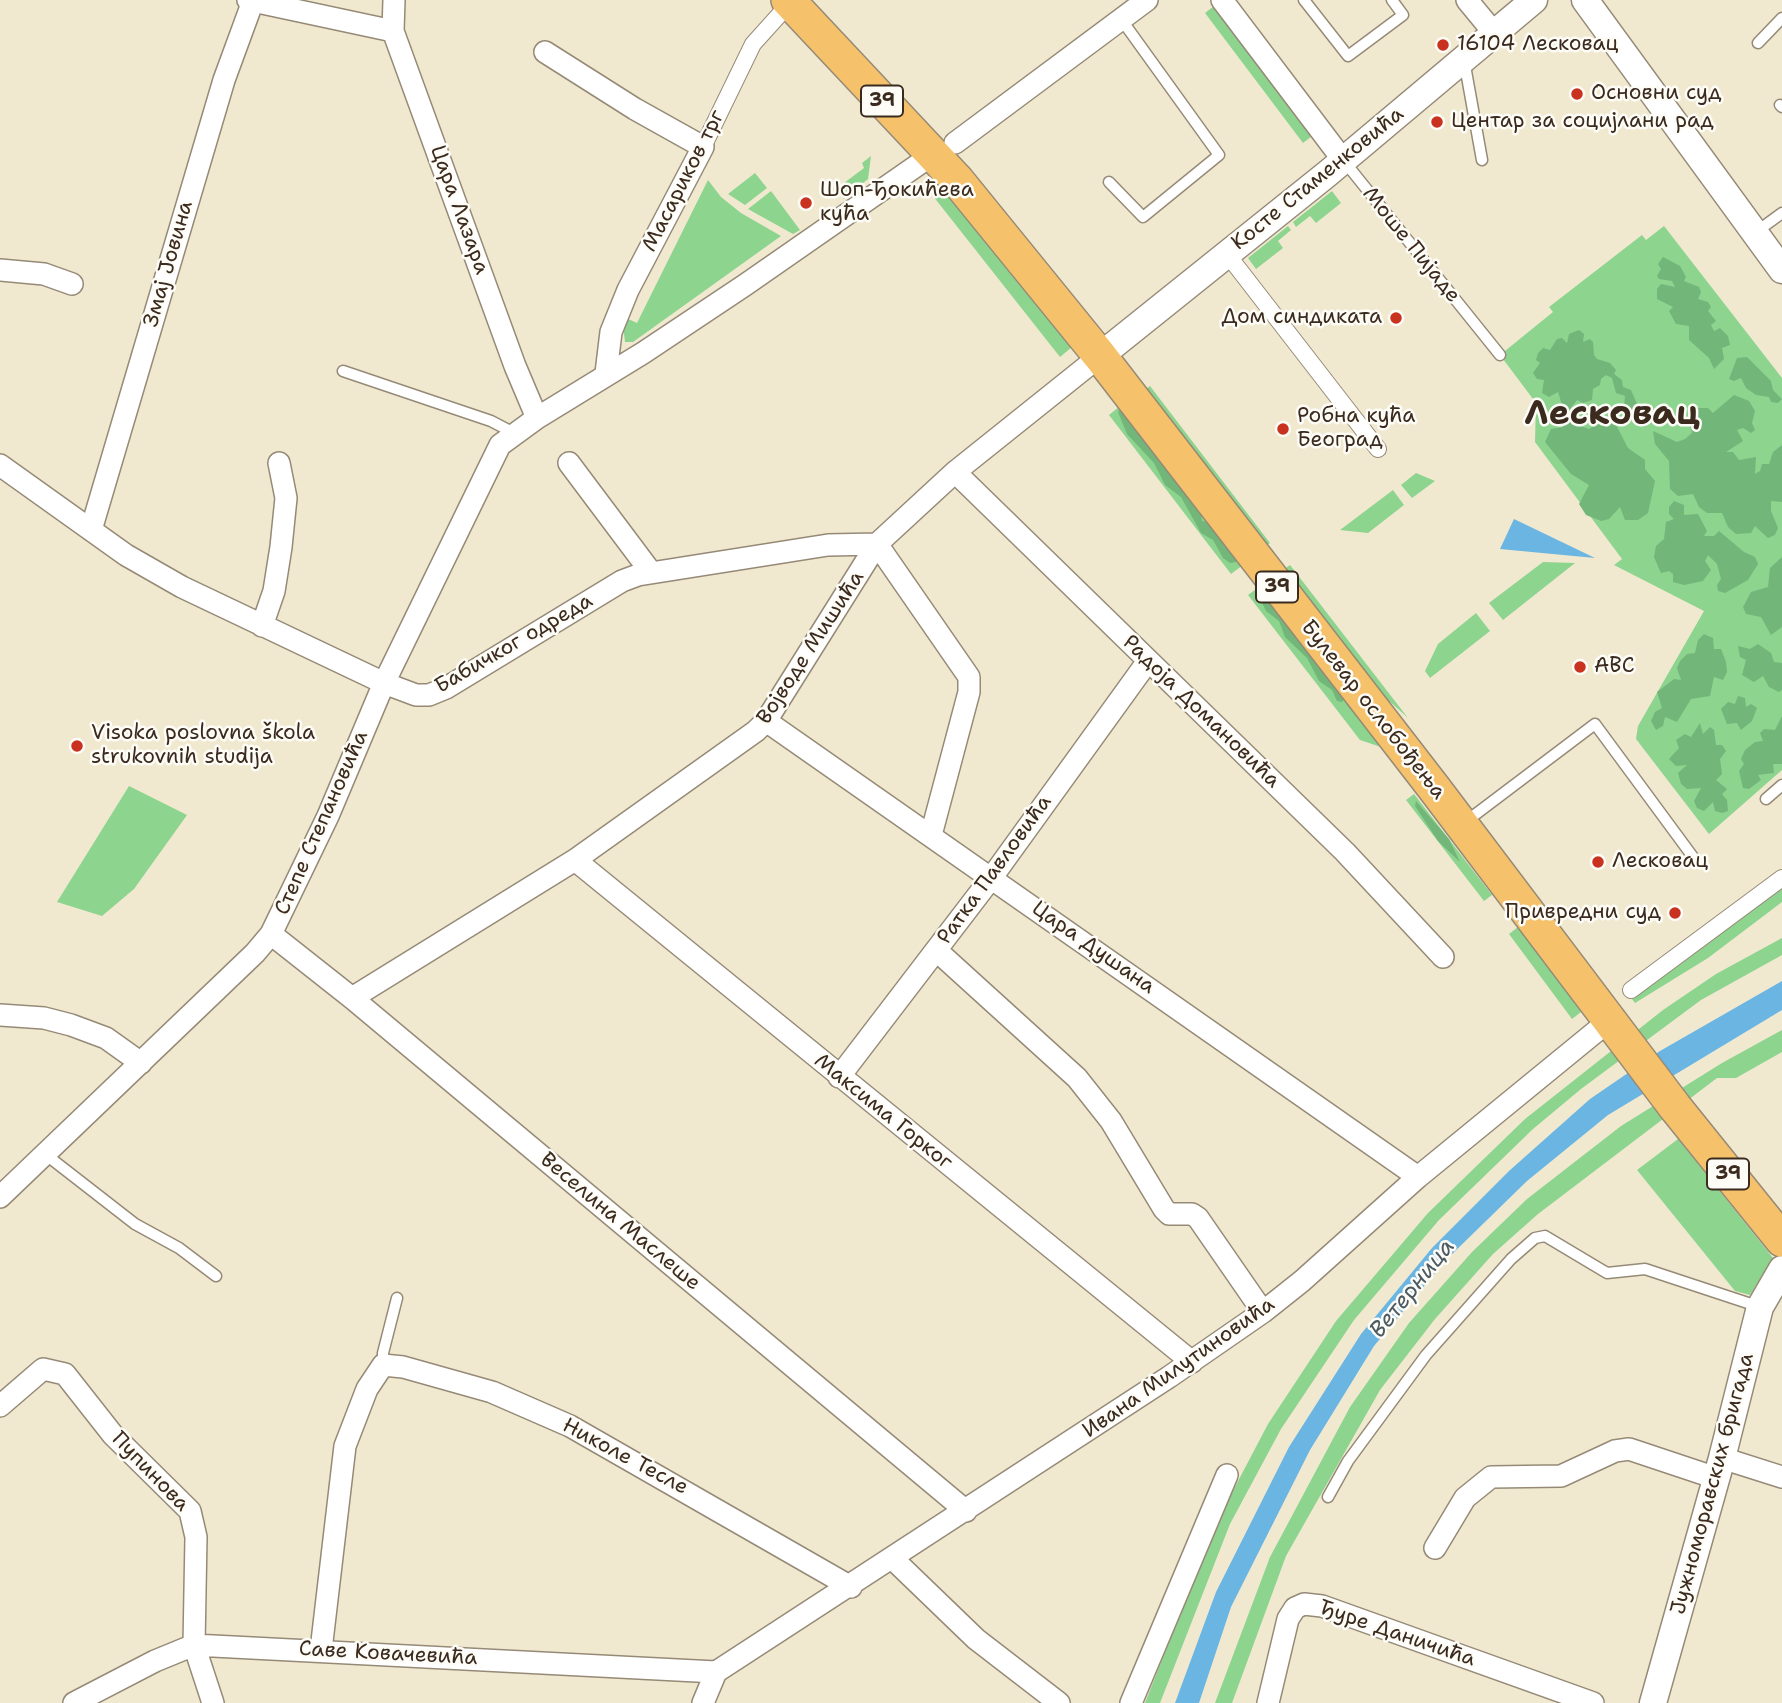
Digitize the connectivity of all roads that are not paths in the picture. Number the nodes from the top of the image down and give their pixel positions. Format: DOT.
graph roads {
  1 [pos="251,0"];
  2 [pos="394,0"];
  3 [pos="1147,0"];
  4 [pos="1222,0"];
  5 [pos="1304,0"];
  6 [pos="1392,0"];
  7 [pos="1467,0"];
  8 [pos="1534,0"];
  9 [pos="1585,0"];
  10 [pos="789,1"];
  11 [pos="1782,18"];
  12 [pos="1121,19"];
  13 [pos="393,31"];
  14 [pos="1495,34"];
  15 [pos="1758,43"];
  16 [pos="545,52"];
  17 [pos="1464,58"];
  18 [pos="703,147"];
  19 [pos="944,149"];
  20 [pos="1343,160"];
  21 [pos="1482,160"];
  22 [pos="1109,182"];
  23 [pos="1782,213"];
  24 [pos="1754,233"];
  25 [pos="1227,254"];
  26 [pos="0,270"];
  27 [pos="1782,270"];
  28 [pos="72,284"];
  29 [pos="1500,355"];
  30 [pos="1100,356"];
  31 [pos="343,371"];
  32 [pos="606,373"];
  33 [pos="537,418"];
  34 [pos="514,433"];
  35 [pos="1378,449"];
  36 [pos="279,463"];
  37 [pos="569,463"];
  38 [pos="0,465"];
  39 [pos="956,472"];
  40 [pos="91,530"];
  41 [pos="877,544"];
  42 [pos="650,571"];
  43 [pos="261,626"];
  44 [pos="1148,661"];
  45 [pos="384,684"];
  46 [pos="766,721"];
  47 [pos="1782,785"];
  48 [pos="1766,799"];
  49 [pos="1461,824"];
  50 [pos="931,835"];
  51 [pos="1693,857"];
  52 [pos="575,860"];
  53 [pos="992,877"];
  54 [pos="1782,878"];
  55 [pos="271,934"];
  56 [pos="936,950"];
  57 [pos="1443,957"];
  58 [pos="1631,990"];
  59 [pos="352,998"];
  60 [pos="0,1015"];
  61 [pos="1617,1029"];
  62 [pos="141,1063"];
  63 [pos="839,1077"];
  64 [pos="45,1154"];
  65 [pos="1418,1177"];
  66 [pos="0,1198"];
  67 [pos="1782,1240"];
  68 [pos="1782,1269"];
  69 [pos="216,1276"];
  70 [pos="397,1298"];
  71 [pos="1760,1307"];
  72 [pos="1263,1311"];
  73 [pos="1192,1362"];
  74 [pos="383,1365"];
  75 [pos="0,1406"];
  76 [pos="1719,1468"];
  77 [pos="1227,1475"];
  78 [pos="1782,1477"];
  79 [pos="1328,1497"];
  80 [pos="966,1511"];
  81 [pos="1435,1548"];
  82 [pos="893,1559"];
  83 [pos="851,1587"];
  84 [pos="194,1645"];
  85 [pos="321,1650"];
  86 [pos="716,1672"];
  87 [pos="74,1703"];
  88 [pos="213,1703"];
  89 [pos="703,1703"];
  90 [pos="1059,1703"];
  91 [pos="1131,1703"];
  92 [pos="1268,1703"];
  93 [pos="1592,1703"];
  94 [pos="1653,1703"];
  1 -- 13 [label="street"];
  1 -- 40 [label="street, Змај Јовина"];
  2 -- 13 [label="street, Цара Лазара"];
  3 -- 12 [label="street"];
  4 -- 20 [label="street, Моше Пијаде"];
  5 -- 6 [label="lane"];
  7 -- 14 [label="street"];
  8 -- 14 [label="street, Косте Стаменковића"];
  9 -- 24 [label="street"];
  10 -- 18 [label="street, Масариков трг"];
  10 -- 19 [label="main road, Булевар ослобођења / 39"];
  11 -- 15 [label="lane"];
  12 -- 19 [label="street"];
  12 -- 22 [label="lane"];
  13 -- 33 [label="street, Цара Лазара"];
  14 -- 17 [label="street, Косте Стаменковића"];
  16 -- 18 [label="street, Масариков трг"];
  17 -- 20 [label="street, Косте Стаменковића"];
  17 -- 21 [label="lane"];
  18 -- 32 [label="street, Масариков трг"];
  19 -- 30 [label="main road, Булевар ослобођења / 39"];
  19 -- 32 [label="street"];
  20 -- 25 [label="street, Косте Стаменковића"];
  20 -- 29 [label="lane, Моше Пијаде"];
  23 -- 24 [label="lane"];
  24 -- 27 [label="street"];
  25 -- 30 [label="street, Косте Стаменковића"];
  25 -- 35 [label="street"];
  26 -- 28 [label="street"];
  30 -- 39 [label="street, Војводе Мишића"];
  30 -- 49 [label="main road, Булевар ослобођења / 39"];
  31 -- 34 [label="lane"];
  32 -- 33 [label="street"];
  33 -- 34 [label="street"];
  34 -- 45 [label="street, Степе Степановића"];
  36 -- 43 [label="street"];
  37 -- 42 [label="street"];
  38 -- 40 [label="street, Бабичког одреда"];
  39 -- 41 [label="street, Војводе Мишића"];
  39 -- 44 [label="street, Радоја Домановића"];
  40 -- 43 [label="street, Бабичког одреда"];
  41 -- 42 [label="street, Бабичког одреда"];
  41 -- 46 [label="street, Војводе Мишића"];
  41 -- 50 [label="street"];
  42 -- 45 [label="street, Бабичког одреда"];
  43 -- 45 [label="street, Бабичког одреда"];
  44 -- 53 [label="street, Ратка Павловића"];
  44 -- 57 [label="street, Радоја Домановића"];
  45 -- 55 [label="street, Степе Степановића"];
  46 -- 50 [label="street, Цара Душана"];
  46 -- 52 [label="street, Војводе Мишића"];
  47 -- 48 [label="lane"];
  49 -- 51 [label="lane"];
  49 -- 61 [label="main road, Булевар ослобођења / 39"];
  50 -- 53 [label="street, Цара Душана"];
  52 -- 59 [label="street, Војводе Мишића"];
  52 -- 63 [label="street, Максима Горког"];
  53 -- 56 [label="street, Ратка Павловића"];
  53 -- 65 [label="street, Цара Душана"];
  54 -- 58 [label="street"];
  55 -- 59 [label="street, Веселина Маслеше"];
  55 -- 62 [label="street, Степе Степановића"];
  56 -- 63 [label="street, Ратка Павловића"];
  56 -- 72 [label="street"];
  59 -- 80 [label="street, Веселина Маслеше"];
  60 -- 62 [label="street"];
  61 -- 65 [label="street, Ивана Милутиновића"];
  61 -- 67 [label="main road, Булевар ослобођења / 39"];
  62 -- 64 [label="street, Степе Степановића"];
  63 -- 73 [label="street, Максима Горког"];
  64 -- 66 [label="street, Степе Степановића"];
  64 -- 69 [label="lane"];
  65 -- 72 [label="street, Ивана Милутиновића"];
  68 -- 71 [label="street, Јужноморавских бригада"];
  70 -- 74 [label="lane"];
  71 -- 76 [label="street, Јужноморавских бригада"];
  71 -- 79 [label="lane"];
  72 -- 73 [label="street, Ивана Милутиновића"];
  73 -- 80 [label="street, Ивана Милутиновића"];
  74 -- 83 [label="street, Николе Тесле"];
  74 -- 85 [label="street"];
  75 -- 84 [label="street, Пупинова"];
  76 -- 78 [label="street"];
  76 -- 81 [label="street"];
  76 -- 94 [label="street, Јужноморавских бригада"];
  77 -- 91 [label="street"];
  80 -- 82 [label="street, Ивана Милутиновића"];
  82 -- 83 [label="street, Ивана Милутиновића"];
  82 -- 90 [label="street"];
  83 -- 86 [label="street, Ивана Милутиновића"];
  84 -- 85 [label="street, Саве Ковачевића"];
  84 -- 87 [label="street, Саве Ковачевића"];
  84 -- 88 [label="street, Пупинова"];
  85 -- 86 [label="street, Саве Ковачевића"];
  86 -- 89 [label="street"];
  92 -- 93 [label="street, Ђуре Даничића"];
}
